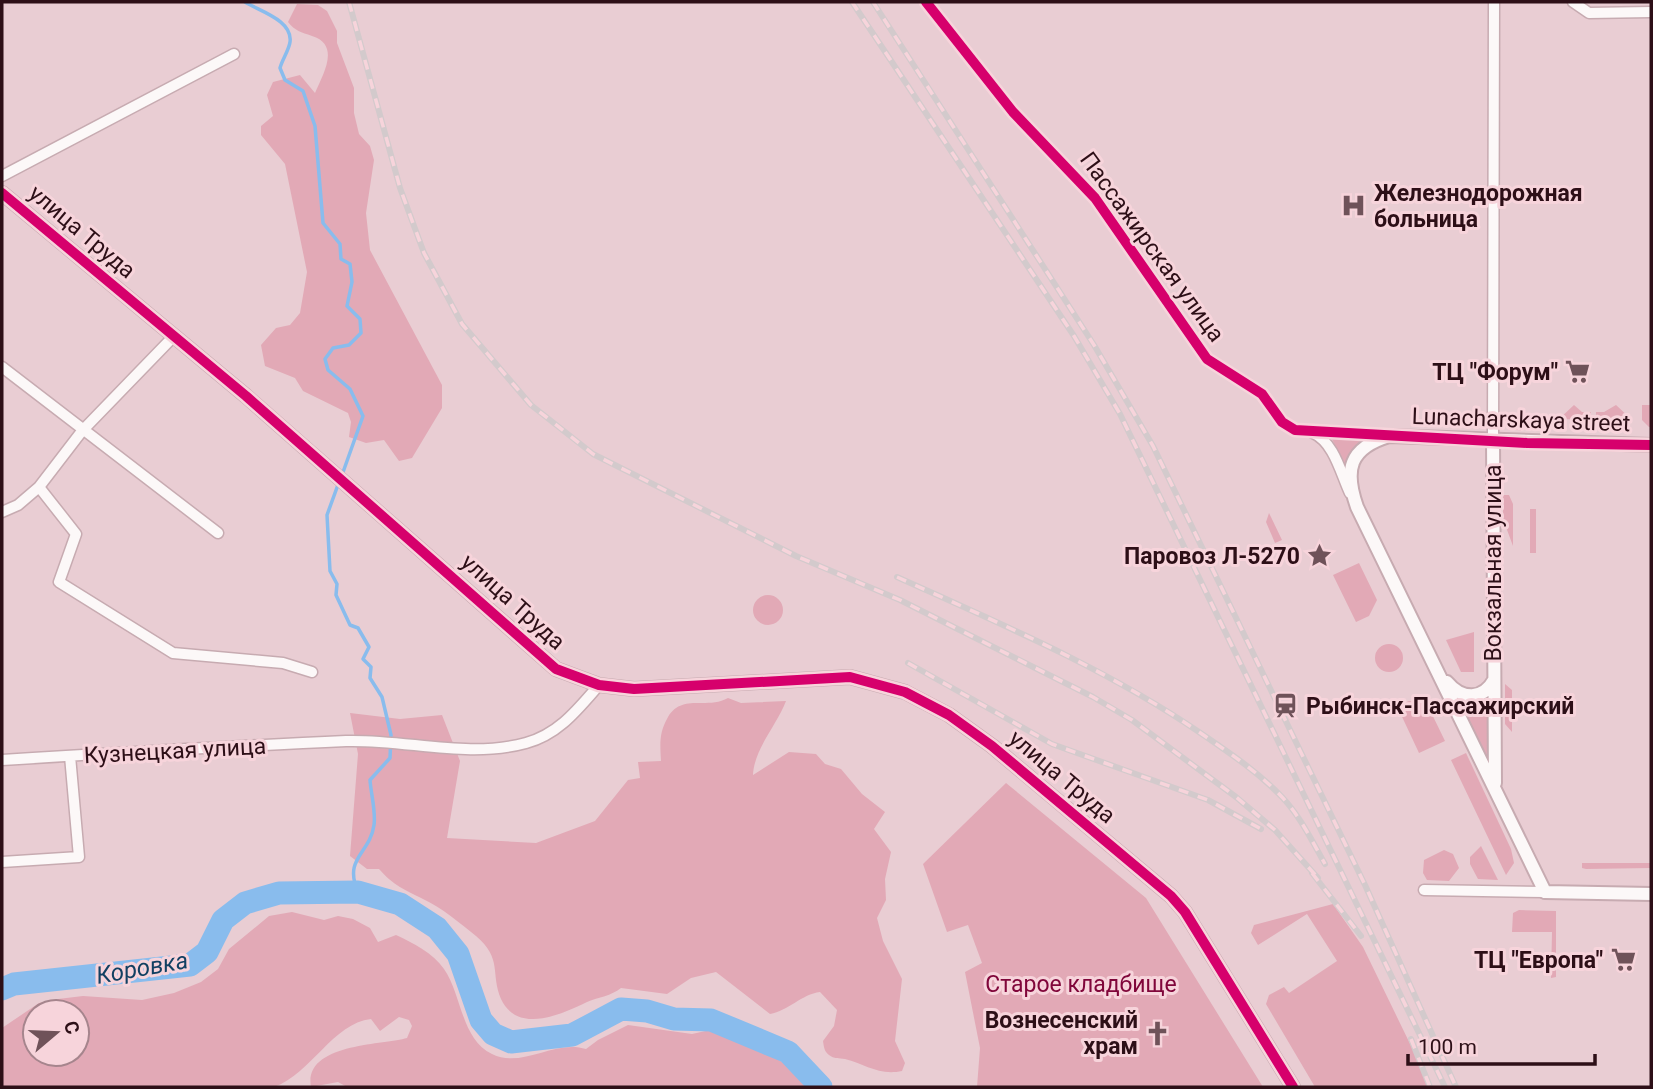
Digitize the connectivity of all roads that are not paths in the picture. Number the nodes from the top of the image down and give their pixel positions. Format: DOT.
graph roads {
  1 [pos="926,2"];
  2 [pos="1494,2"];
  3 [pos="1573,2"];
  4 [pos="1651,12"];
  5 [pos="234,54"];
  6 [pos="2,176"];
  7 [pos="2,193"];
  8 [pos="174,336"];
  9 [pos="2,367"];
  10 [pos="1306,430"];
  11 [pos="82,431"];
  12 [pos="1389,436"];
  13 [pos="1493,440"];
  14 [pos="1651,445"];
  15 [pos="39,487"];
  16 [pos="1357,507"];
  17 [pos="2,512"];
  18 [pos="218,533"];
  19 [pos="1437,668"];
  20 [pos="312,672"];
  21 [pos="1494,680"];
  22 [pos="600,685"];
  23 [pos="70,756"];
  24 [pos="2,760"];
  25 [pos="1495,789"];
  26 [pos="2,862"];
  27 [pos="1424,890"];
  28 [pos="1545,892"];
  29 [pos="1651,894"];
  30 [pos="1293,1087"];
  1 -- 10 [label="street, Пассажирская улица"];
  2 -- 13 [label="street, Вокзальная улица"];
  3 -- 4 [label="street"];
  5 -- 6 [label="street"];
  7 -- 8 [label="street, улица Труда"];
  8 -- 11 [label="street"];
  8 -- 22 [label="street, улица Труда"];
  9 -- 11 [label="street"];
  10 -- 12 [label="street"];
  10 -- 16 [label="street"];
  11 -- 15 [label="street"];
  11 -- 18 [label="street"];
  12 -- 13 [label="street, Lunacharskaya street"];
  12 -- 16 [label="street"];
  13 -- 14 [label="street, Lunacharskaya street"];
  13 -- 21 [label="street, Вокзальная улица"];
  15 -- 17 [label="street"];
  15 -- 20 [label="street"];
  16 -- 19 [label="street"];
  19 -- 21 [label="street"];
  19 -- 25 [label="street"];
  21 -- 25 [label="street, Вокзальная улица"];
  22 -- 23 [label="street, Кузнецкая улица"];
  22 -- 30 [label="street, улица Труда"];
  23 -- 24 [label="street, Кузнецкая улица"];
  23 -- 26 [label="street"];
  25 -- 28 [label="street"];
  27 -- 28 [label="street"];
  28 -- 29 [label="street"];
}
